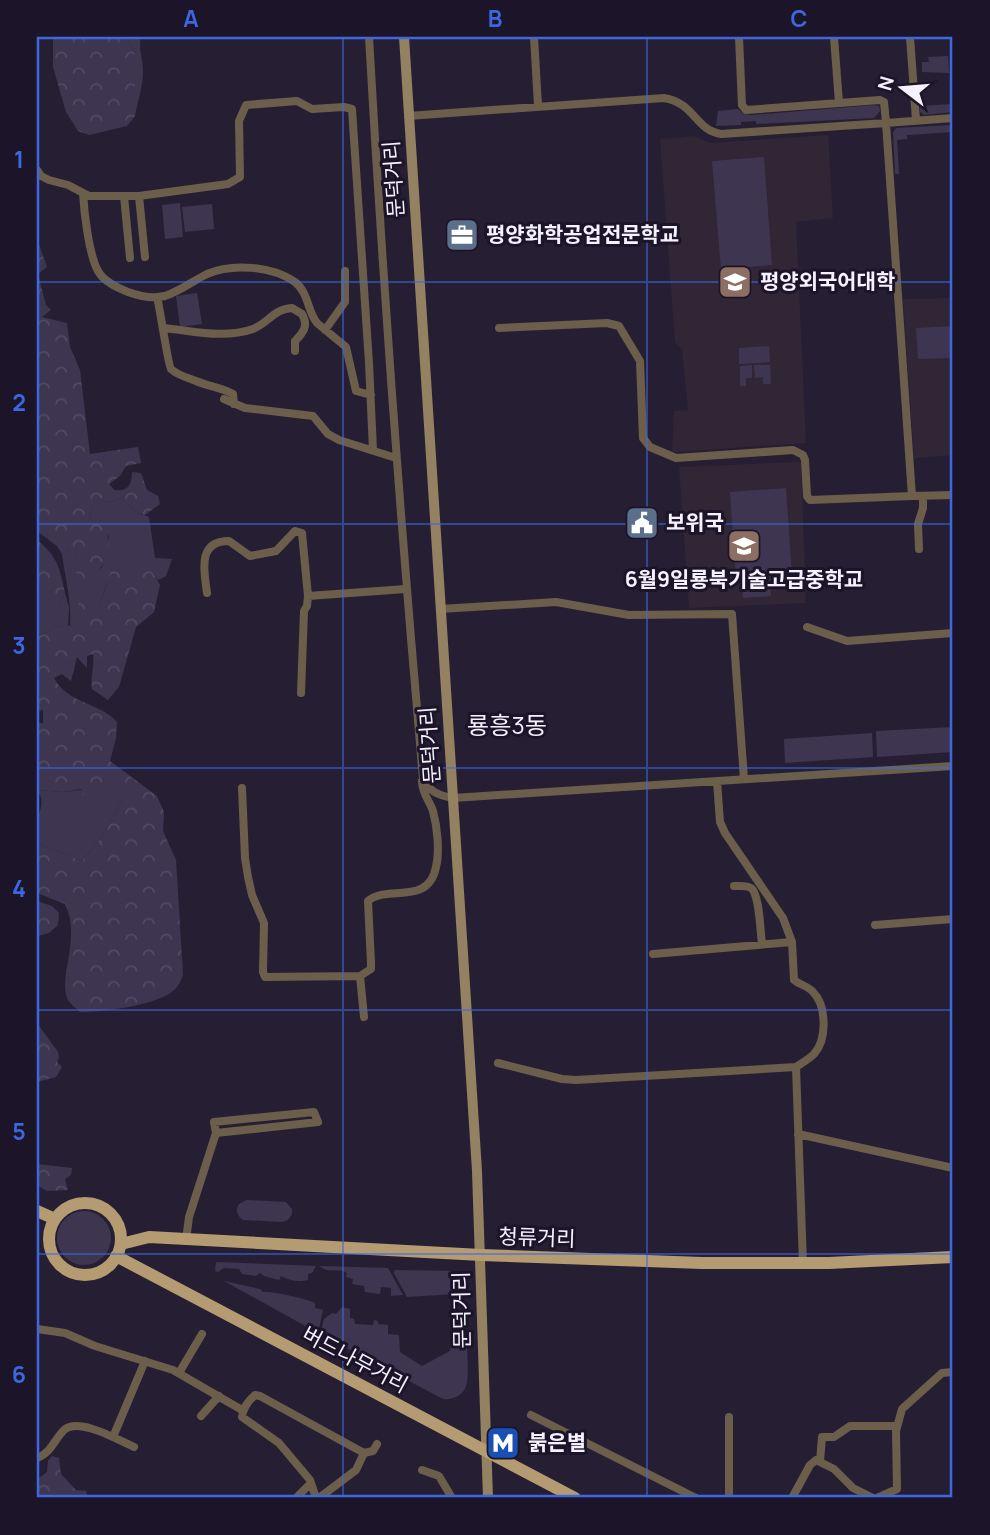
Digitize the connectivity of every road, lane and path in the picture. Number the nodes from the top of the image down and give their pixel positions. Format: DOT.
graph roads {
  1 [pos="369,37"];
  2 [pos="404,37"];
  3 [pos="534,37"];
  4 [pos="739,37"];
  5 [pos="834,37"];
  6 [pos="910,37"];
  7 [pos="839,103"];
  8 [pos="538,106"];
  9 [pos="408,116"];
  10 [pos="953,118"];
  11 [pos="916,120"];
  12 [pos="886,123"];
  13 [pos="37,170"];
  14 [pos="83,193"];
  15 [pos="124,196"];
  16 [pos="139,196"];
  17 [pos="145,257"];
  18 [pos="130,258"];
  19 [pos="345,271"];
  20 [pos="157,297"];
  21 [pos="164,328"];
  22 [pos="499,328"];
  23 [pos="326,330"];
  24 [pos="295,351"];
  25 [pos="371,394"];
  26 [pos="223,399"];
  27 [pos="234,404"];
  28 [pos="373,450"];
  29 [pos="396,457"];
  30 [pos="953,495"];
  31 [pos="912,496"];
  32 [pos="923,496"];
  33 [pos="919,549"];
  34 [pos="406,589"];
  35 [pos="206,593"];
  36 [pos="308,596"];
  37 [pos="440,609"];
  38 [pos="807,627"];
  39 [pos="953,634"];
  40 [pos="302,693"];
  41 [pos="953,766"];
  42 [pos="422,778"];
  43 [pos="744,779"];
  44 [pos="717,781"];
  45 [pos="242,788"];
  46 [pos="453,798"];
  47 [pos="734,886"];
  48 [pos="953,919"];
  49 [pos="875,925"];
  50 [pos="792,942"];
  51 [pos="762,943"];
  52 [pos="653,954"];
  53 [pos="360,976"];
  54 [pos="364,1017"];
  55 [pos="498,1063"];
  56 [pos="796,1068"];
  57 [pos="216,1133"];
  58 [pos="798,1134"];
  59 [pos="953,1168"];
  60 [pos="37,1210"];
  61 [pos="55,1219"];
  62 [pos="186,1240"];
  63 [pos="46,1246"];
  64 [pos="118,1250"];
  65 [pos="37,1253"];
  66 [pos="481,1255"];
  67 [pos="953,1256"];
  68 [pos="803,1264"];
  69 [pos="37,1329"];
  70 [pos="202,1334"];
  71 [pos="145,1361"];
  72 [pos="953,1372"];
  73 [pos="179,1373"];
  74 [pos="219,1396"];
  75 [pos="242,1410"];
  76 [pos="531,1415"];
  77 [pos="201,1416"];
  78 [pos="729,1417"];
  79 [pos="896,1426"];
  80 [pos="113,1437"];
  81 [pos="377,1444"];
  82 [pos="134,1447"];
  83 [pos="485,1450"];
  84 [pos="364,1453"];
  85 [pos="37,1458"];
  86 [pos="820,1461"];
  87 [pos="422,1470"];
  88 [pos="311,1483"];
  89 [pos="296,1498"];
  90 [pos="317,1498"];
  91 [pos="452,1498"];
  92 [pos="488,1498"];
  93 [pos="575,1498"];
  94 [pos="696,1498"];
  95 [pos="729,1498"];
  96 [pos="793,1498"];
  97 [pos="875,1498"];
  1 -- 29 [label="street"];
  2 -- 9 [label="main road, 문덕거리"];
  3 -- 8 [label="street"];
  4 -- 7 [label="street"];
  5 -- 7 [label="street"];
  6 -- 11 [label="street"];
  7 -- 12 [label="street"];
  8 -- 9 [label="street"];
  8 -- 12 [label="street"];
  9 -- 37 [label="main road, 문덕거리"];
  10 -- 11 [label="street"];
  11 -- 12 [label="street"];
  12 -- 31 [label="street"];
  13 -- 14 [label="street"];
  14 -- 15 [label="street"];
  14 -- 20 [label="street"];
  15 -- 16 [label="street"];
  15 -- 18 [label="street"];
  16 -- 17 [label="street"];
  16 -- 25 [label="street"];
  19 -- 23 [label="street"];
  20 -- 21 [label="street"];
  20 -- 23 [label="street"];
  21 -- 24 [label="street"];
  21 -- 27 [label="street"];
  22 -- 31 [label="street"];
  23 -- 25 [label="street"];
  25 -- 28 [label="street"];
  26 -- 27 [label="street"];
  27 -- 28 [label="street"];
  28 -- 29 [label="street"];
  29 -- 34 [label="street"];
  30 -- 32 [label="street"];
  31 -- 32 [label="street"];
  32 -- 33 [label="street"];
  34 -- 36 [label="street"];
  34 -- 42 [label="street"];
  35 -- 36 [label="street"];
  36 -- 40 [label="street"];
  37 -- 43 [label="street"];
  37 -- 46 [label="main road, 문덕거리"];
  38 -- 39 [label="street"];
  41 -- 43 [label="street"];
  42 -- 46 [label="street"];
  42 -- 53 [label="street"];
  43 -- 44 [label="street"];
  44 -- 46 [label="street"];
  44 -- 50 [label="street"];
  45 -- 53 [label="street"];
  46 -- 66 [label="main road, 문덕거리"];
  47 -- 51 [label="street"];
  48 -- 49 [label="street"];
  50 -- 51 [label="street"];
  50 -- 56 [label="street"];
  51 -- 52 [label="street"];
  53 -- 54 [label="street"];
  55 -- 56 [label="street"];
  56 -- 58 [label="street"];
  57 -- 57 [label="street"];
  57 -- 62 [label="street"];
  58 -- 59 [label="street"];
  58 -- 68 [label="street"];
  60 -- 61 [label="main road"];
  61 -- 63 [label="main road"];
  61 -- 64 [label="main road"];
  62 -- 64 [label="main road, 청류거리"];
  62 -- 66 [label="main road, 청류거리"];
  63 -- 64 [label="main road"];
  63 -- 65 [label="main road"];
  64 -- 83 [label="main road, 버드나무거리"];
  66 -- 68 [label="main road, 청류거리"];
  66 -- 83 [label="main road, 문덕거리"];
  67 -- 68 [label="main road, 청류거리"];
  69 -- 71 [label="street"];
  70 -- 73 [label="street"];
  71 -- 73 [label="street"];
  71 -- 80 [label="street"];
  72 -- 79 [label="street"];
  73 -- 74 [label="street"];
  74 -- 75 [label="street"];
  74 -- 77 [label="street"];
  75 -- 84 [label="street"];
  75 -- 88 [label="street"];
  76 -- 94 [label="street"];
  78 -- 95 [label="street"];
  79 -- 86 [label="street"];
  79 -- 97 [label="street"];
  80 -- 82 [label="street"];
  80 -- 85 [label="street"];
  81 -- 84 [label="street"];
  83 -- 92 [label="main road, 문덕거리"];
  83 -- 93 [label="main road, 버드나무거리"];
  84 -- 90 [label="street"];
  86 -- 96 [label="street"];
  86 -- 97 [label="street"];
  87 -- 91 [label="street"];
  88 -- 89 [label="street"];
  88 -- 90 [label="street"];
}
